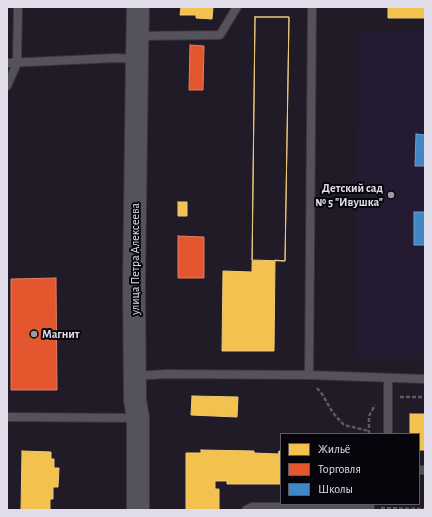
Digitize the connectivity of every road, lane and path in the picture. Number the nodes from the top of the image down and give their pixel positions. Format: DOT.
graph roads {
  1 [pos="18,7"];
  2 [pos="138,7"];
  3 [pos="237,7"];
  4 [pos="312,7"];
  5 [pos="138,36"];
  6 [pos="137,59"];
  7 [pos="7,63"];
  8 [pos="17,63"];
  9 [pos="7,86"];
  10 [pos="309,375"];
  11 [pos="135,376"];
  12 [pos="388,378"];
  13 [pos="425,379"];
  14 [pos="315,386"];
  15 [pos="388,397"];
  16 [pos="425,397"];
  17 [pos="7,417"];
  18 [pos="138,418"];
  19 [pos="369,431"];
  20 [pos="388,433"];
  21 [pos="370,507"];
  22 [pos="425,509"];
  23 [pos="138,510"];
  24 [pos="246,510"];
  1 -- 8 [label="lane"];
  2 -- 5 [label="street, улица Петра Алексеева"];
  3 -- 5 [label="lane"];
  4 -- 10 [label="lane"];
  5 -- 6 [label="street, улица Петра Алексеева"];
  6 -- 8 [label="lane"];
  6 -- 11 [label="street, улица Петра Алексеева"];
  7 -- 8 [label="lane"];
  8 -- 9 [label="lane"];
  10 -- 11 [label="lane"];
  10 -- 12 [label="lane"];
  11 -- 18 [label="street, улица Петра Алексеева"];
  12 -- 13 [label="lane"];
  12 -- 15 [label="lane"];
  14 -- 19 [label="path"];
  15 -- 16 [label="path"];
  15 -- 20 [label="lane"];
  17 -- 18 [label="lane"];
  18 -- 23 [label="street, улица Петра Алексеева"];
  21 -- 22 [label="path"];
  21 -- 24 [label="lane"];
}
